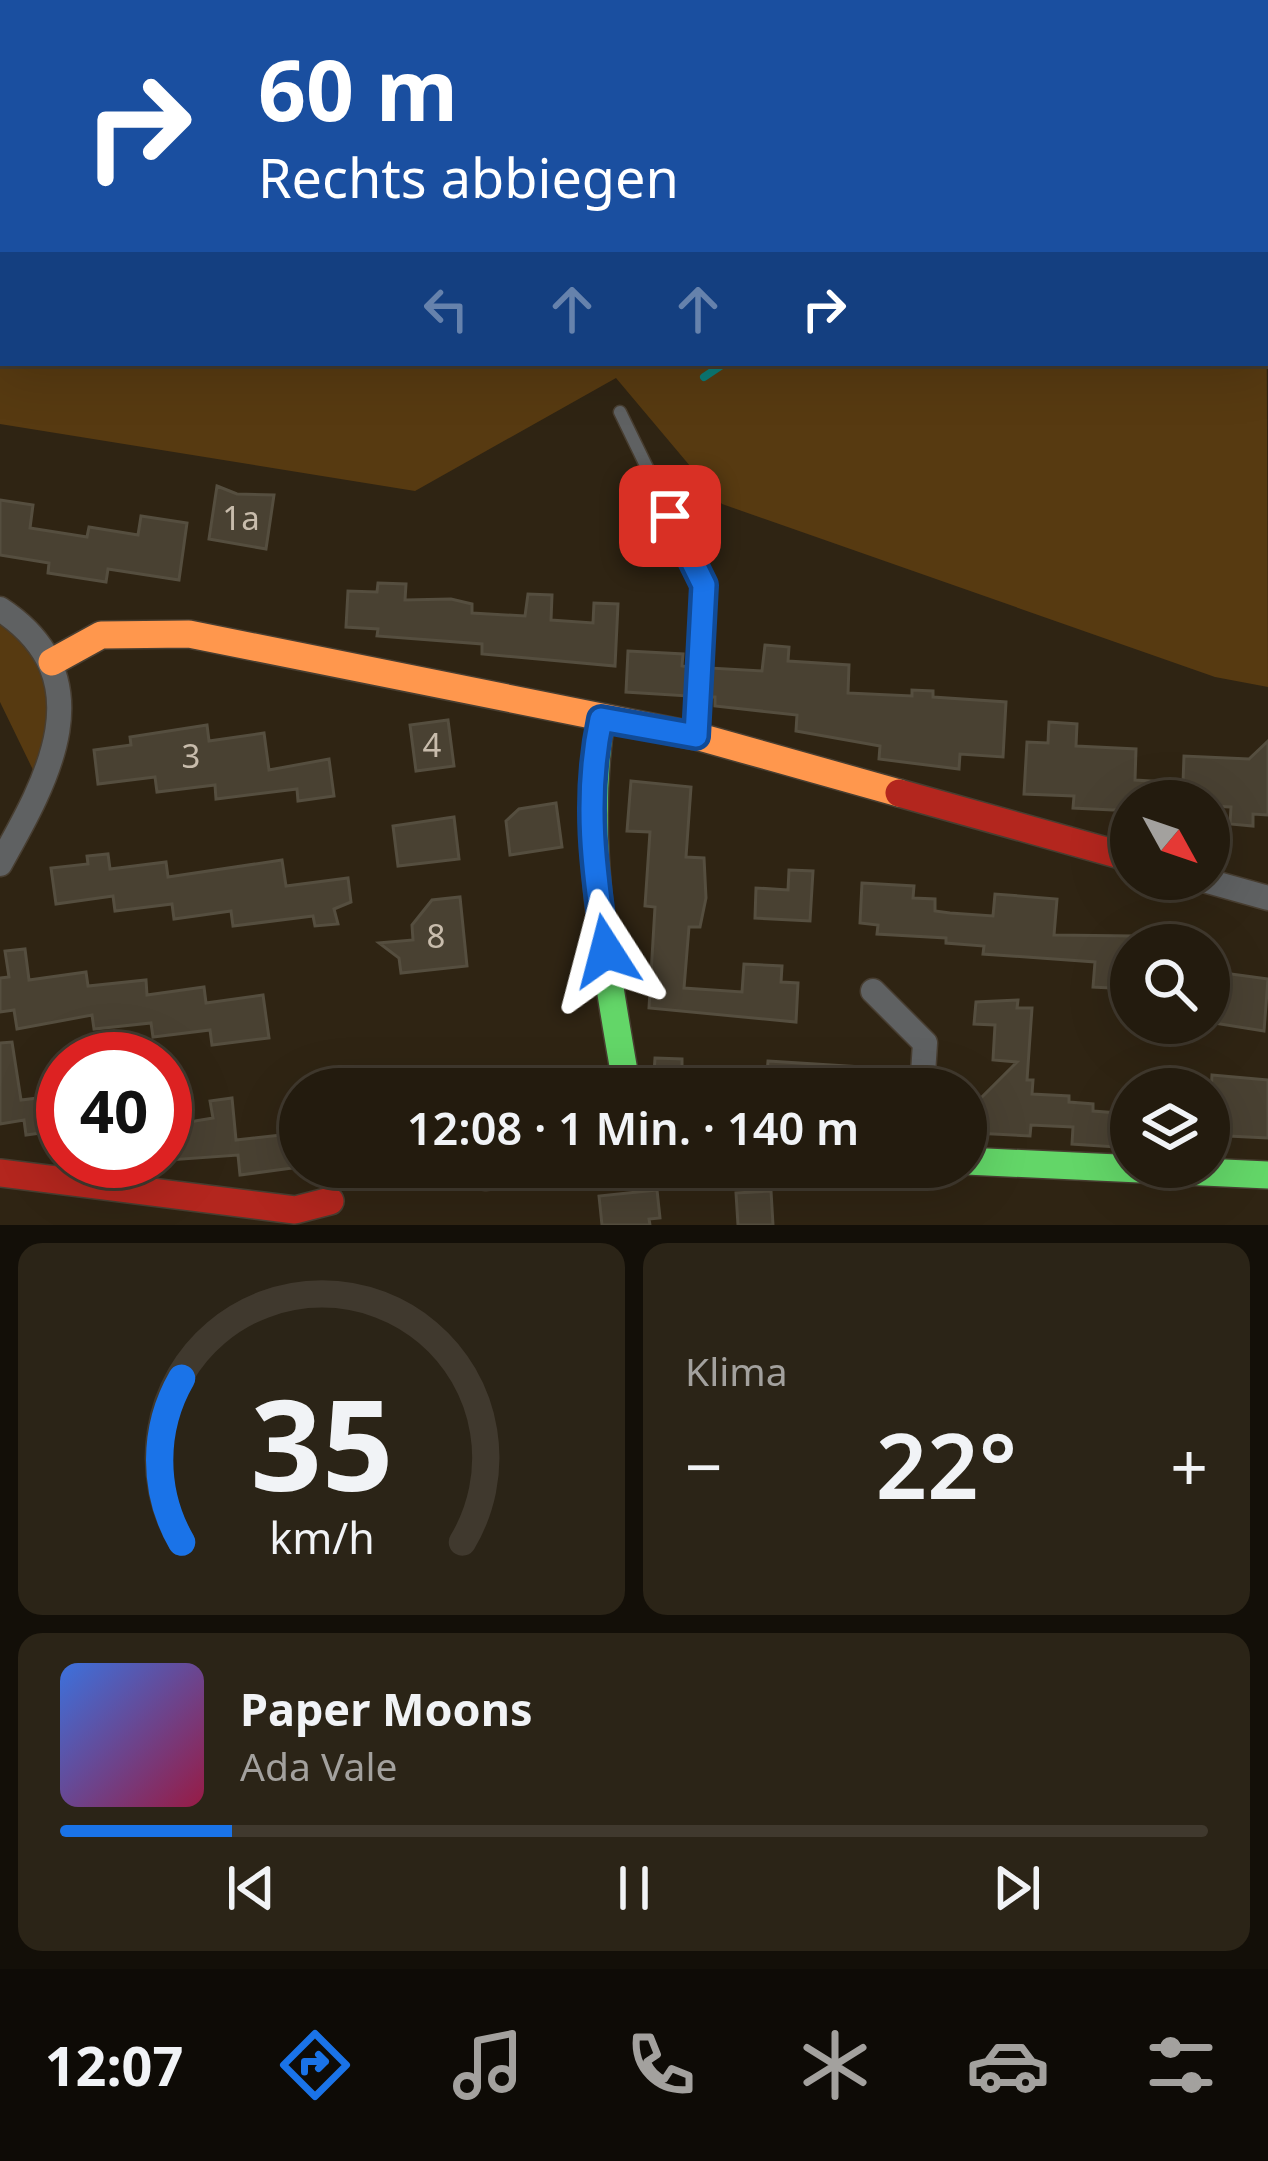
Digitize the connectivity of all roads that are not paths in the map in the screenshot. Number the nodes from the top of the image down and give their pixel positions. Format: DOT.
graph roads {
  1 [pos="620,412"];
  2 [pos="0,608"];
  3 [pos="52,662"];
  4 [pos="601,719"];
  5 [pos="696,736"];
  6 [pos="1110,852"];
  7 [pos="0,864"];
  8 [pos="1230,887"];
  9 [pos="1268,898"];
  10 [pos="873,992"];
  11 [pos="624,1068"];
  12 [pos="923,1068"];
  13 [pos="987,1162"];
  14 [pos="0,1173"];
  15 [pos="1268,1175"];
  16 [pos="330,1201"];
  1 -- 5 [label="lane"];
  2 -- 3 [label="street"];
  3 -- 4 [label="street"];
  3 -- 7 [label="street"];
  4 -- 5 [label="street"];
  4 -- 11 [label="street"];
  5 -- 6 [label="street"];
  8 -- 9 [label="street"];
  10 -- 12 [label="street"];
  13 -- 15 [label="street"];
  14 -- 16 [label="street"];
}
